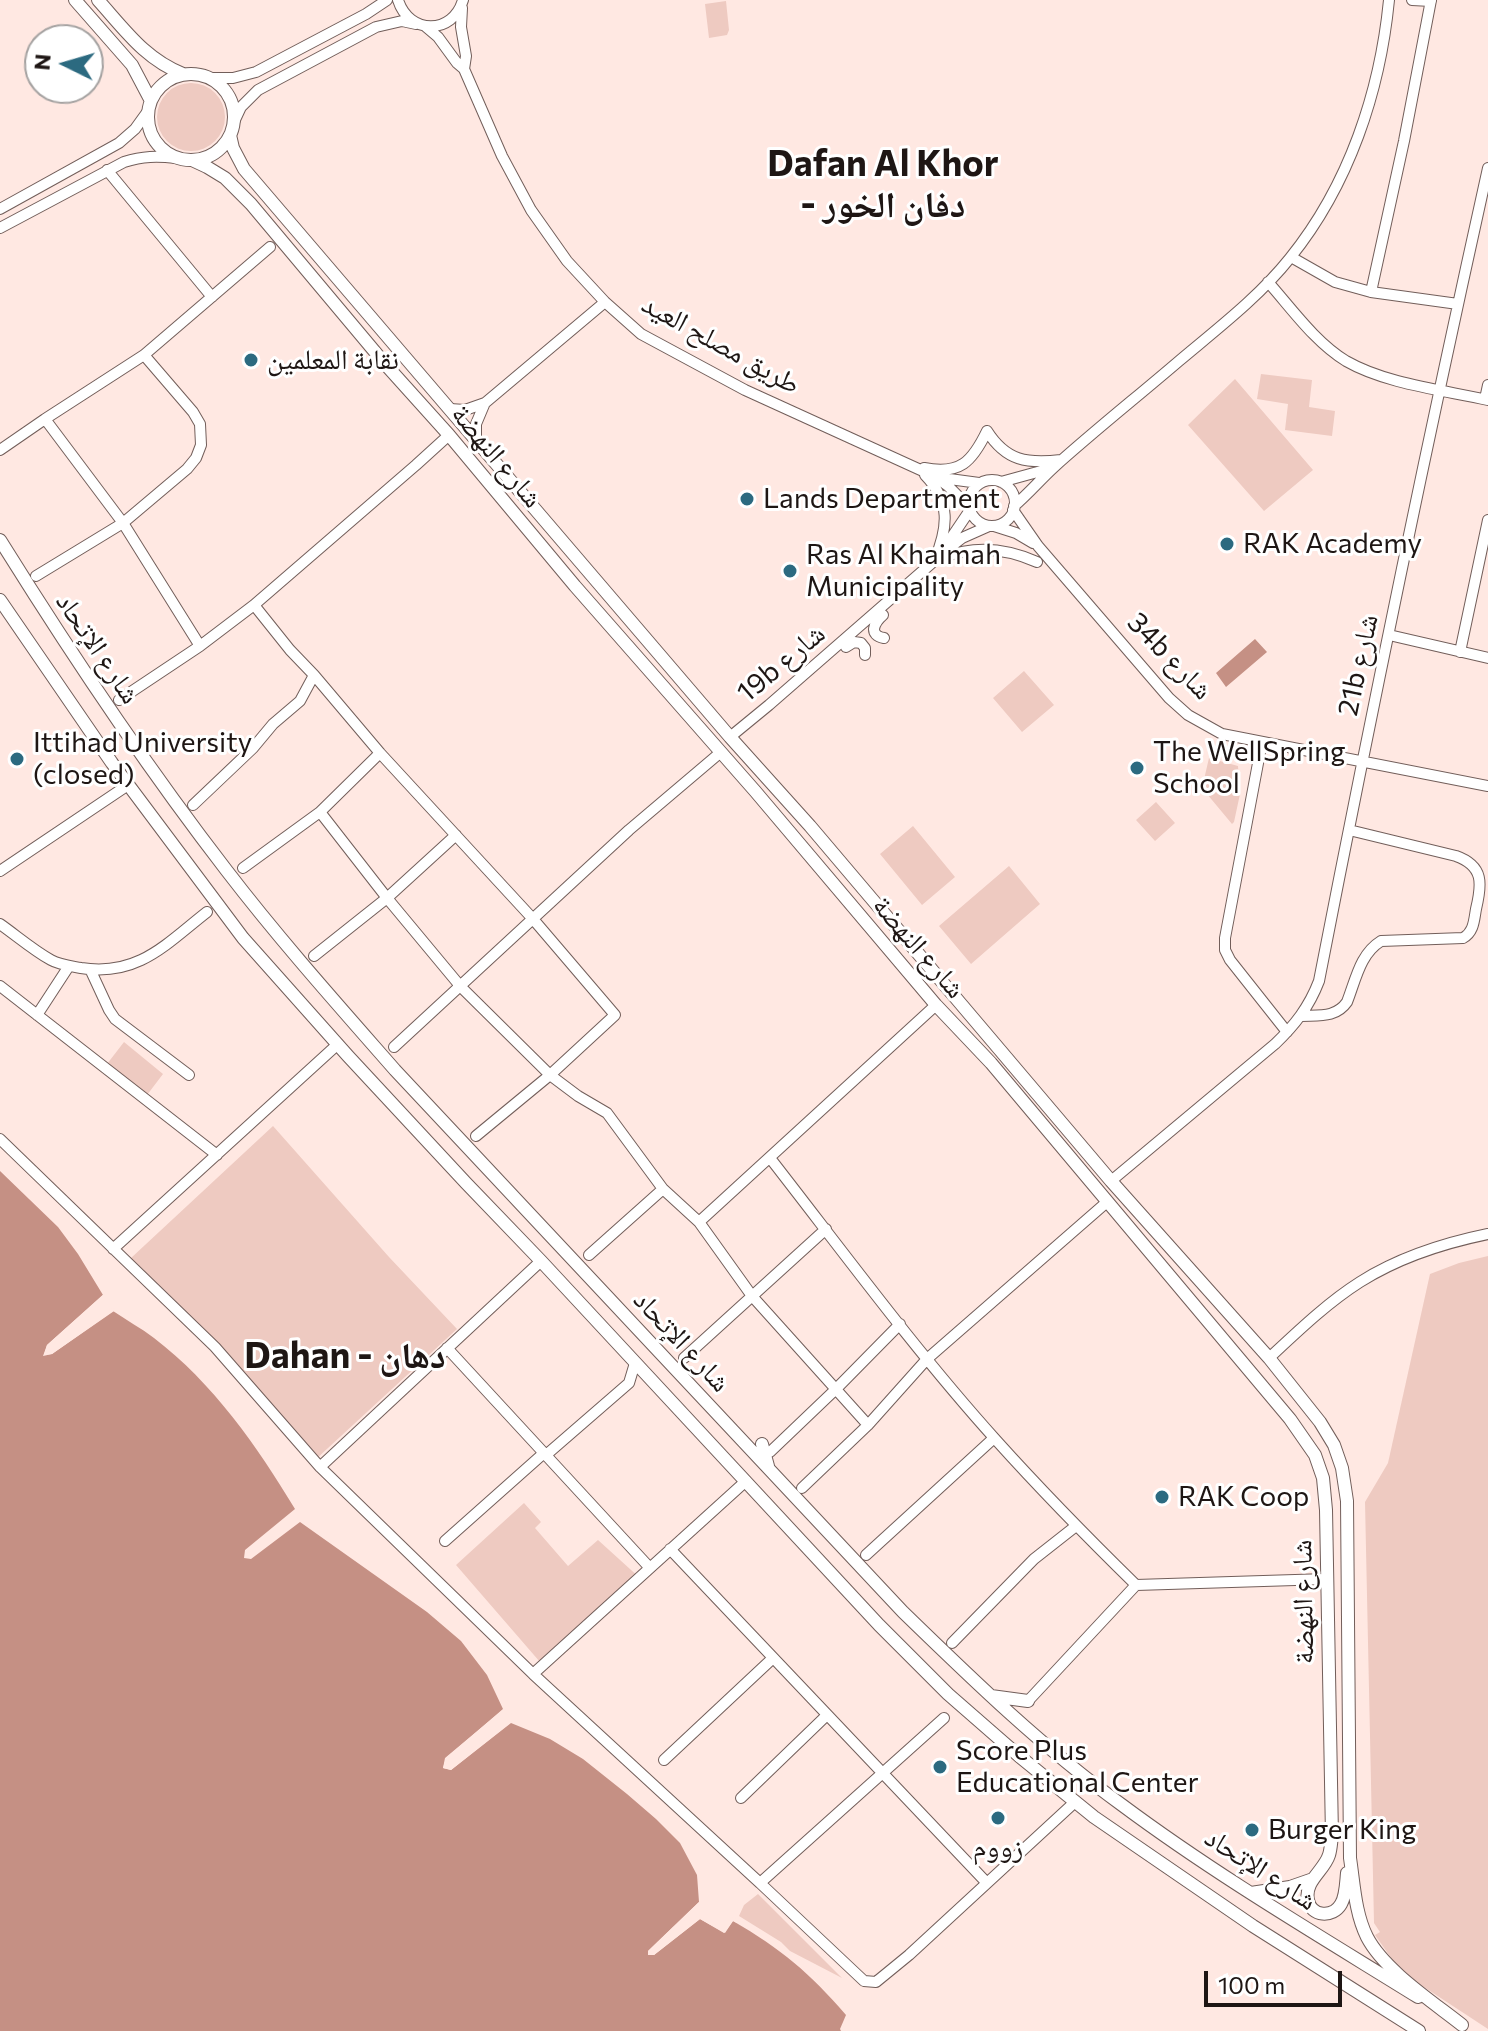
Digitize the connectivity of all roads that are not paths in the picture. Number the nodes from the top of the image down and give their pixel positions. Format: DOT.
graph roads {
  1 [pos="75,0"];
  2 [pos="98,0"];
  3 [pos="387,0"];
  4 [pos="398,0"];
  5 [pos="1389,0"];
  6 [pos="1412,0"];
  7 [pos="1431,1"];
  8 [pos="463,2"];
  9 [pos="421,25"];
  10 [pos="464,69"];
  11 [pos="183,74"];
  12 [pos="211,78"];
  13 [pos="150,106"];
  14 [pos="232,128"];
  15 [pos="176,158"];
  16 [pos="192,160"];
  17 [pos="1488,168"];
  18 [pos="107,170"];
  19 [pos="0,209"];
  20 [pos="0,228"];
  21 [pos="270,247"];
  22 [pos="1291,257"];
  23 [pos="1268,282"];
  24 [pos="1371,292"];
  25 [pos="212,297"];
  26 [pos="605,302"];
  27 [pos="1458,304"];
  28 [pos="144,355"];
  29 [pos="1488,385"];
  30 [pos="1441,390"];
  31 [pos="1487,399"];
  32 [pos="485,403"];
  33 [pos="450,409"];
  34 [pos="45,419"];
  35 [pos="449,435"];
  36 [pos="476,439"];
  37 [pos="0,450"];
  38 [pos="1064,459"];
  39 [pos="914,466"];
  40 [pos="1054,467"];
  41 [pos="936,477"];
  42 [pos="1001,482"];
  43 [pos="979,483"];
  44 [pos="969,508"];
  45 [pos="1014,508"];
  46 [pos="123,523"];
  47 [pos="992,526"];
  48 [pos="1487,528"];
  49 [pos="0,540"];
  50 [pos="1038,546"];
  51 [pos="0,558"];
  52 [pos="935,561"];
  53 [pos="1037,562"];
  54 [pos="36,576"];
  55 [pos="917,578"];
  56 [pos="575,586"];
  57 [pos="605,589"];
  58 [pos="0,600"];
  59 [pos="40,605"];
  60 [pos="254,605"];
  61 [pos="1389,635"];
  62 [pos="884,638"];
  63 [pos="200,646"];
  64 [pos="1460,652"];
  65 [pos="865,655"];
  66 [pos="1488,658"];
  67 [pos="314,675"];
  68 [pos="119,700"];
  69 [pos="769,705"];
  70 [pos="730,737"];
  71 [pos="1262,742"];
  72 [pos="721,752"];
  73 [pos="380,753"];
  74 [pos="1362,761"];
  75 [pos="128,785"];
  76 [pos="1488,786"];
  77 [pos="193,805"];
  78 [pos="320,812"];
  79 [pos="1349,830"];
  80 [pos="456,835"];
  81 [pos="243,868"];
  82 [pos="0,871"];
  83 [pos="387,898"];
  84 [pos="207,912"];
  85 [pos="533,919"];
  86 [pos="0,924"];
  87 [pos="314,956"];
  88 [pos="69,966"];
  89 [pos="90,969"];
  90 [pos="0,986"];
  91 [pos="461,987"];
  92 [pos="936,1005"];
  93 [pos="37,1015"];
  94 [pos="1301,1016"];
  95 [pos="1287,1032"];
  96 [pos="338,1044"];
  97 [pos="394,1047"];
  98 [pos="991,1063"];
  99 [pos="189,1075"];
  100 [pos="550,1075"];
  101 [pos="1030,1086"];
  102 [pos="476,1136"];
  103 [pos="0,1139"];
  104 [pos="217,1155"];
  105 [pos="770,1158"];
  106 [pos="1111,1181"];
  107 [pos="663,1189"];
  108 [pos="1107,1202"];
  109 [pos="699,1222"];
  110 [pos="826,1229"];
  111 [pos="1488,1234"];
  112 [pos="113,1249"];
  113 [pos="589,1255"];
  114 [pos="541,1261"];
  115 [pos="752,1296"];
  116 [pos="900,1324"];
  117 [pos="447,1348"];
  118 [pos="684,1358"];
  119 [pos="1269,1358"];
  120 [pos="927,1359"];
  121 [pos="635,1363"];
  122 [pos="836,1389"];
  123 [pos="868,1425"];
  124 [pos="994,1438"];
  125 [pos="766,1448"];
  126 [pos="545,1454"];
  127 [pos="320,1467"];
  128 [pos="769,1469"];
  129 [pos="746,1481"];
  130 [pos="802,1488"];
  131 [pos="806,1509"];
  132 [pos="782,1520"];
  133 [pos="1076,1526"];
  134 [pos="445,1541"];
  135 [pos="670,1549"];
  136 [pos="866,1555"];
  137 [pos="650,1568"];
  138 [pos="1327,1579"];
  139 [pos="1136,1585"];
  140 [pos="952,1643"];
  141 [pos="773,1658"];
  142 [pos="533,1674"];
  143 [pos="991,1696"];
  144 [pos="1028,1701"];
  145 [pos="826,1716"];
  146 [pos="944,1718"];
  147 [pos="664,1760"];
  148 [pos="884,1774"];
  149 [pos="741,1798"];
  150 [pos="1075,1802"];
  151 [pos="1350,1858"];
  152 [pos="1313,1879"];
  153 [pos="986,1882"];
  154 [pos="760,1883"];
  155 [pos="1251,1893"];
  156 [pos="1467,2028"];
  157 [pos="1419,2031"];
  1 -- 13 [label="main road"];
  2 -- 11 [label="main road"];
  3 -- 12 [label="street"];
  4 -- 9 [label="street, طريق مصلح العيد"];
  5 -- 22 [label="street"];
  6 -- 7 [label="street"];
  7 -- 24 [label="street"];
  8 -- 9 [label="street"];
  8 -- 10 [label="street, طريق مصلح العيد"];
  9 -- 10 [label="street, طريق مصلح العيد"];
  9 -- 14 [label="street"];
  10 -- 26 [label="street, طريق مصلح العيد"];
  11 -- 12 [label="main road"];
  11 -- 13 [label="main road"];
  12 -- 14 [label="main road"];
  13 -- 15 [label="main road"];
  13 -- 19 [label="street"];
  14 -- 16 [label="main road"];
  14 -- 33 [label="main road, شارع النهضة"];
  15 -- 16 [label="main road"];
  15 -- 18 [label="street"];
  16 -- 35 [label="main road, شارع النهضة"];
  17 -- 27 [label="street, 21b شارع"];
  18 -- 20 [label="street"];
  18 -- 25 [label="street"];
  21 -- 25 [label="street"];
  22 -- 23 [label="street"];
  22 -- 24 [label="street"];
  23 -- 30 [label="street"];
  23 -- 38 [label="street"];
  24 -- 27 [label="street"];
  25 -- 28 [label="street"];
  26 -- 32 [label="street"];
  26 -- 39 [label="street, طريق مصلح العيد"];
  27 -- 30 [label="street, 21b شارع"];
  28 -- 34 [label="street"];
  28 -- 46 [label="street"];
  29 -- 31 [label="street"];
  30 -- 31 [label="street"];
  30 -- 61 [label="street, 21b شارع"];
  32 -- 33 [label="street"];
  32 -- 36 [label="street"];
  33 -- 36 [label="main road, شارع النهضة"];
  34 -- 37 [label="street"];
  34 -- 46 [label="street"];
  35 -- 56 [label="main road, شارع النهضة"];
  35 -- 60 [label="street"];
  36 -- 57 [label="main road, شارع النهضة"];
  38 -- 39 [label="street"];
  38 -- 40 [label="street"];
  39 -- 41 [label="street, طريق مصلح العيد"];
  39 -- 52 [label="street"];
  40 -- 42 [label="street"];
  40 -- 45 [label="street"];
  41 -- 43 [label="street, طريق مصلح العيد"];
  41 -- 44 [label="street, طريق مصلح العيد"];
  42 -- 43 [label="street"];
  42 -- 45 [label="street"];
  43 -- 44 [label="street"];
  44 -- 47 [label="street"];
  44 -- 52 [label="street, 19b شارع"];
  45 -- 47 [label="street"];
  45 -- 50 [label="street, 34b شارع"];
  46 -- 54 [label="street"];
  46 -- 63 [label="street"];
  47 -- 50 [label="street, 34b شارع"];
  47 -- 52 [label="street, 19b شارع"];
  48 -- 64 [label="street"];
  49 -- 59 [label="main road, شارع الإتحاد"];
  50 -- 71 [label="street, 34b شارع"];
  51 -- 59 [label="main road"];
  52 -- 53 [label="street"];
  52 -- 55 [label="street, 19b شارع"];
  55 -- 62 [label="street"];
  55 -- 69 [label="street, 19b شارع"];
  56 -- 57 [label="main road"];
  56 -- 72 [label="main road, شارع النهضة"];
  57 -- 70 [label="main road, شارع النهضة"];
  58 -- 75 [label="main road, شارع الإتحاد"];
  59 -- 128 [label="main road, شارع الإتحاد"];
  60 -- 63 [label="street"];
  60 -- 67 [label="street"];
  61 -- 64 [label="street"];
  61 -- 74 [label="street, 21b شارع"];
  63 -- 68 [label="street"];
  64 -- 66 [label="street"];
  65 -- 69 [label="street"];
  67 -- 73 [label="street"];
  67 -- 77 [label="street"];
  69 -- 70 [label="street, 19b شارع"];
  70 -- 101 [label="main road, شارع النهضة"];
  71 -- 74 [label="street, 34b شارع"];
  71 -- 95 [label="street"];
  72 -- 85 [label="street"];
  72 -- 92 [label="main road, شارع النهضة"];
  73 -- 78 [label="street"];
  73 -- 80 [label="street"];
  74 -- 76 [label="street, 34b شارع"];
  74 -- 79 [label="street, 21b شارع"];
  75 -- 82 [label="street"];
  75 -- 96 [label="main road, شارع الإتحاد"];
  78 -- 81 [label="street"];
  78 -- 83 [label="street"];
  79 -- 94 [label="street, 21b شارع"];
  79 -- 94 [label="street"];
  80 -- 83 [label="street"];
  80 -- 85 [label="street"];
  83 -- 87 [label="street"];
  83 -- 91 [label="street"];
  84 -- 89 [label="street"];
  85 -- 91 [label="street"];
  85 -- 100 [label="street"];
  86 -- 88 [label="street"];
  88 -- 89 [label="street"];
  88 -- 93 [label="street"];
  89 -- 99 [label="street"];
  90 -- 93 [label="street"];
  91 -- 97 [label="street"];
  91 -- 100 [label="street"];
  92 -- 98 [label="main road, شارع النهضة"];
  92 -- 105 [label="street"];
  93 -- 104 [label="street"];
  94 -- 95 [label="street, 21b شارع"];
  95 -- 106 [label="street, 21b شارع"];
  96 -- 104 [label="street"];
  96 -- 114 [label="main road, شارع الإتحاد"];
  98 -- 101 [label="main road"];
  98 -- 108 [label="main road, شارع النهضة"];
  100 -- 102 [label="street"];
  100 -- 107 [label="street"];
  101 -- 106 [label="main road, شارع النهضة"];
  103 -- 112 [label="street"];
  104 -- 112 [label="street"];
  105 -- 109 [label="street"];
  105 -- 110 [label="street"];
  106 -- 119 [label="main road, شارع النهضة"];
  107 -- 109 [label="street"];
  107 -- 113 [label="street"];
  108 -- 120 [label="street"];
  108 -- 138 [label="main road, شارع النهضة"];
  109 -- 115 [label="street"];
  110 -- 115 [label="street"];
  110 -- 116 [label="street"];
  111 -- 119 [label="street"];
  112 -- 127 [label="street"];
  114 -- 117 [label="street"];
  114 -- 121 [label="main road, شارع الإتحاد"];
  115 -- 118 [label="street"];
  115 -- 122 [label="street"];
  116 -- 120 [label="street"];
  116 -- 122 [label="street"];
  117 -- 126 [label="street"];
  117 -- 127 [label="street"];
  119 -- 151 [label="main road, شارع النهضة"];
  120 -- 123 [label="street"];
  120 -- 124 [label="street"];
  121 -- 126 [label="street"];
  121 -- 129 [label="main road, شارع الإتحاد"];
  122 -- 123 [label="street"];
  122 -- 125 [label="street"];
  123 -- 130 [label="street"];
  124 -- 133 [label="street"];
  124 -- 136 [label="street"];
  125 -- 128 [label="main road"];
  126 -- 134 [label="street"];
  126 -- 137 [label="street"];
  127 -- 142 [label="street"];
  128 -- 131 [label="main road, شارع الإتحاد"];
  129 -- 132 [label="main road, شارع الإتحاد"];
  129 -- 135 [label="street"];
  131 -- 132 [label="main road"];
  131 -- 143 [label="main road, شارع الإتحاد"];
  132 -- 150 [label="main road, شارع الإتحاد"];
  133 -- 139 [label="street"];
  133 -- 140 [label="street"];
  135 -- 137 [label="street"];
  135 -- 141 [label="street"];
  137 -- 142 [label="street"];
  138 -- 139 [label="street"];
  138 -- 152 [label="main road, شارع النهضة"];
  139 -- 144 [label="street"];
  141 -- 145 [label="street"];
  141 -- 147 [label="street"];
  142 -- 154 [label="street"];
  143 -- 144 [label="main road"];
  143 -- 155 [label="main road, شارع الإتحاد"];
  145 -- 148 [label="street"];
  145 -- 149 [label="street"];
  146 -- 148 [label="street"];
  148 -- 153 [label="street"];
  148 -- 154 [label="street"];
  150 -- 153 [label="street"];
  150 -- 157 [label="main road, شارع الإتحاد"];
  151 -- 152 [label="main road"];
  151 -- 156 [label="main road"];
  152 -- 155 [label="main road"];
  153 -- 154 [label="street"];
  155 -- 156 [label="main road, شارع الإتحاد"];
}
